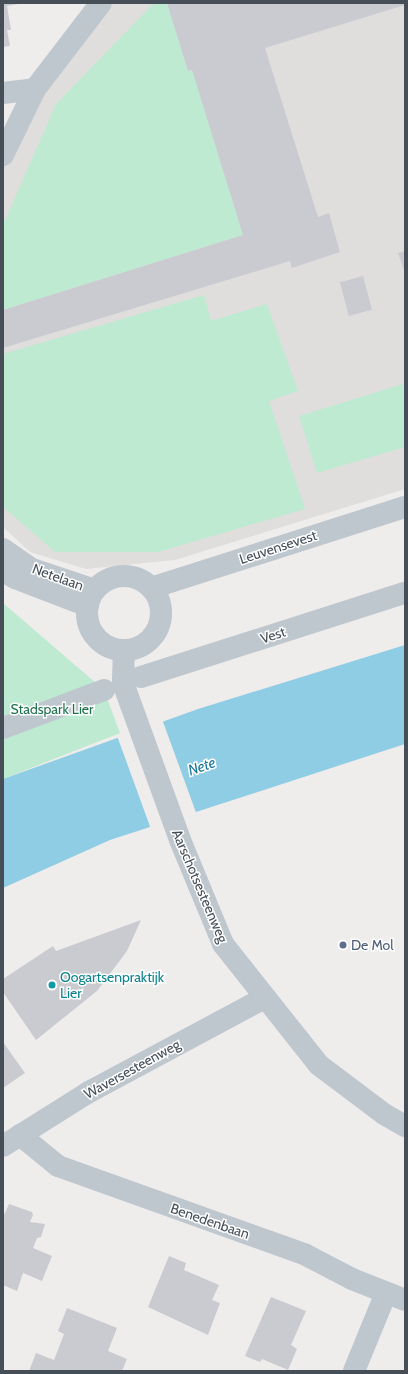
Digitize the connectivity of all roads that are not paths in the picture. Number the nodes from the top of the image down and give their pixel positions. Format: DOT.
graph roads {
  1 [pos="101,3"];
  2 [pos="36,89"];
  3 [pos="3,93"];
  4 [pos="3,155"];
  5 [pos="405,507"];
  6 [pos="3,549"];
  7 [pos="3,571"];
  8 [pos="151,588"];
  9 [pos="405,593"];
  10 [pos="91,598"];
  11 [pos="124,650"];
  12 [pos="140,678"];
  13 [pos="104,690"];
  14 [pos="3,728"];
  15 [pos="264,998"];
  16 [pos="405,1126"];
  17 [pos="11,1141"];
  18 [pos="396,1297"];
  19 [pos="354,1371"];
  1 -- 2 [label="street"];
  2 -- 3 [label="street"];
  2 -- 4 [label="street"];
  5 -- 8 [label="street, Leuvensevest"];
  6 -- 10 [label="street, Netelaan"];
  7 -- 10 [label="street, Netelaan"];
  8 -- 10 [label="street, Netelaan"];
  8 -- 11 [label="street"];
  9 -- 12 [label="street, Vest"];
  10 -- 11 [label="street, Netelaan"];
  11 -- 15 [label="street, Aarschotsesteenweg"];
  13 -- 14 [label="street"];
  15 -- 16 [label="street, Aarschotsesteenweg"];
  15 -- 17 [label="street, Waversesteenweg"];
  17 -- 18 [label="street, Benedenbaan"];
  18 -- 19 [label="street"];
}
